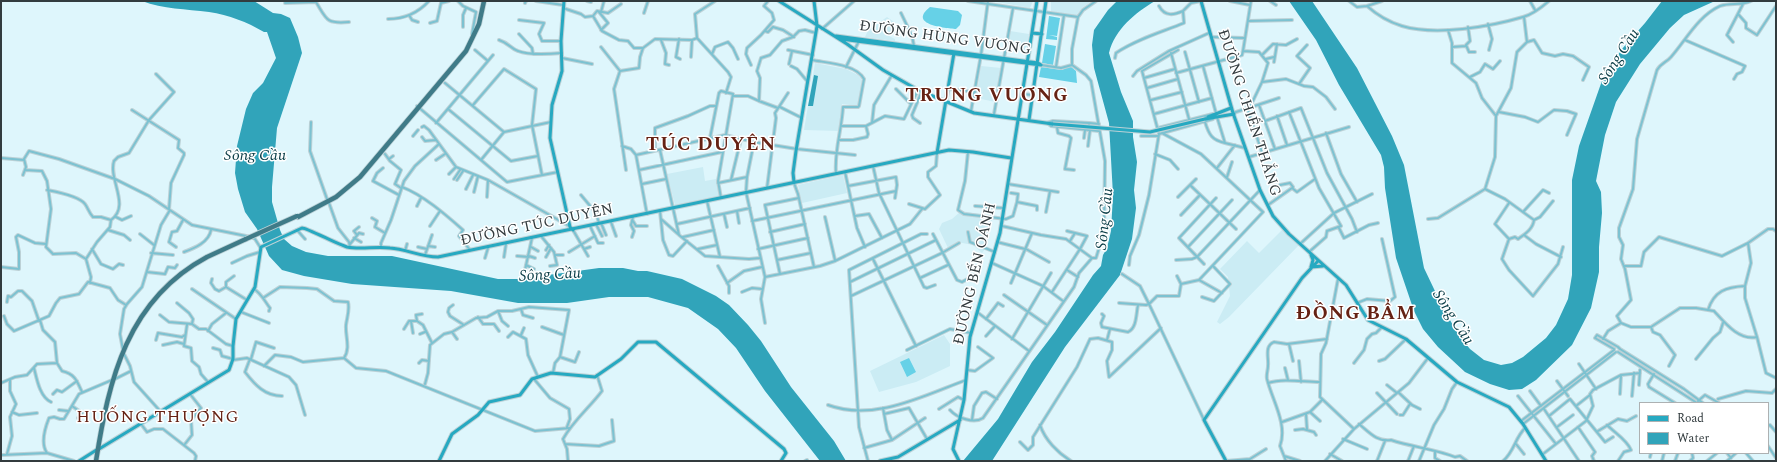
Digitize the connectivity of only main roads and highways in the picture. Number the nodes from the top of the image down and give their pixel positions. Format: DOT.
graph roads {
  1 [pos="484,1"];
  2 [pos="96,461"];
  1 -- 2 [label="highway, bridge"];
}
